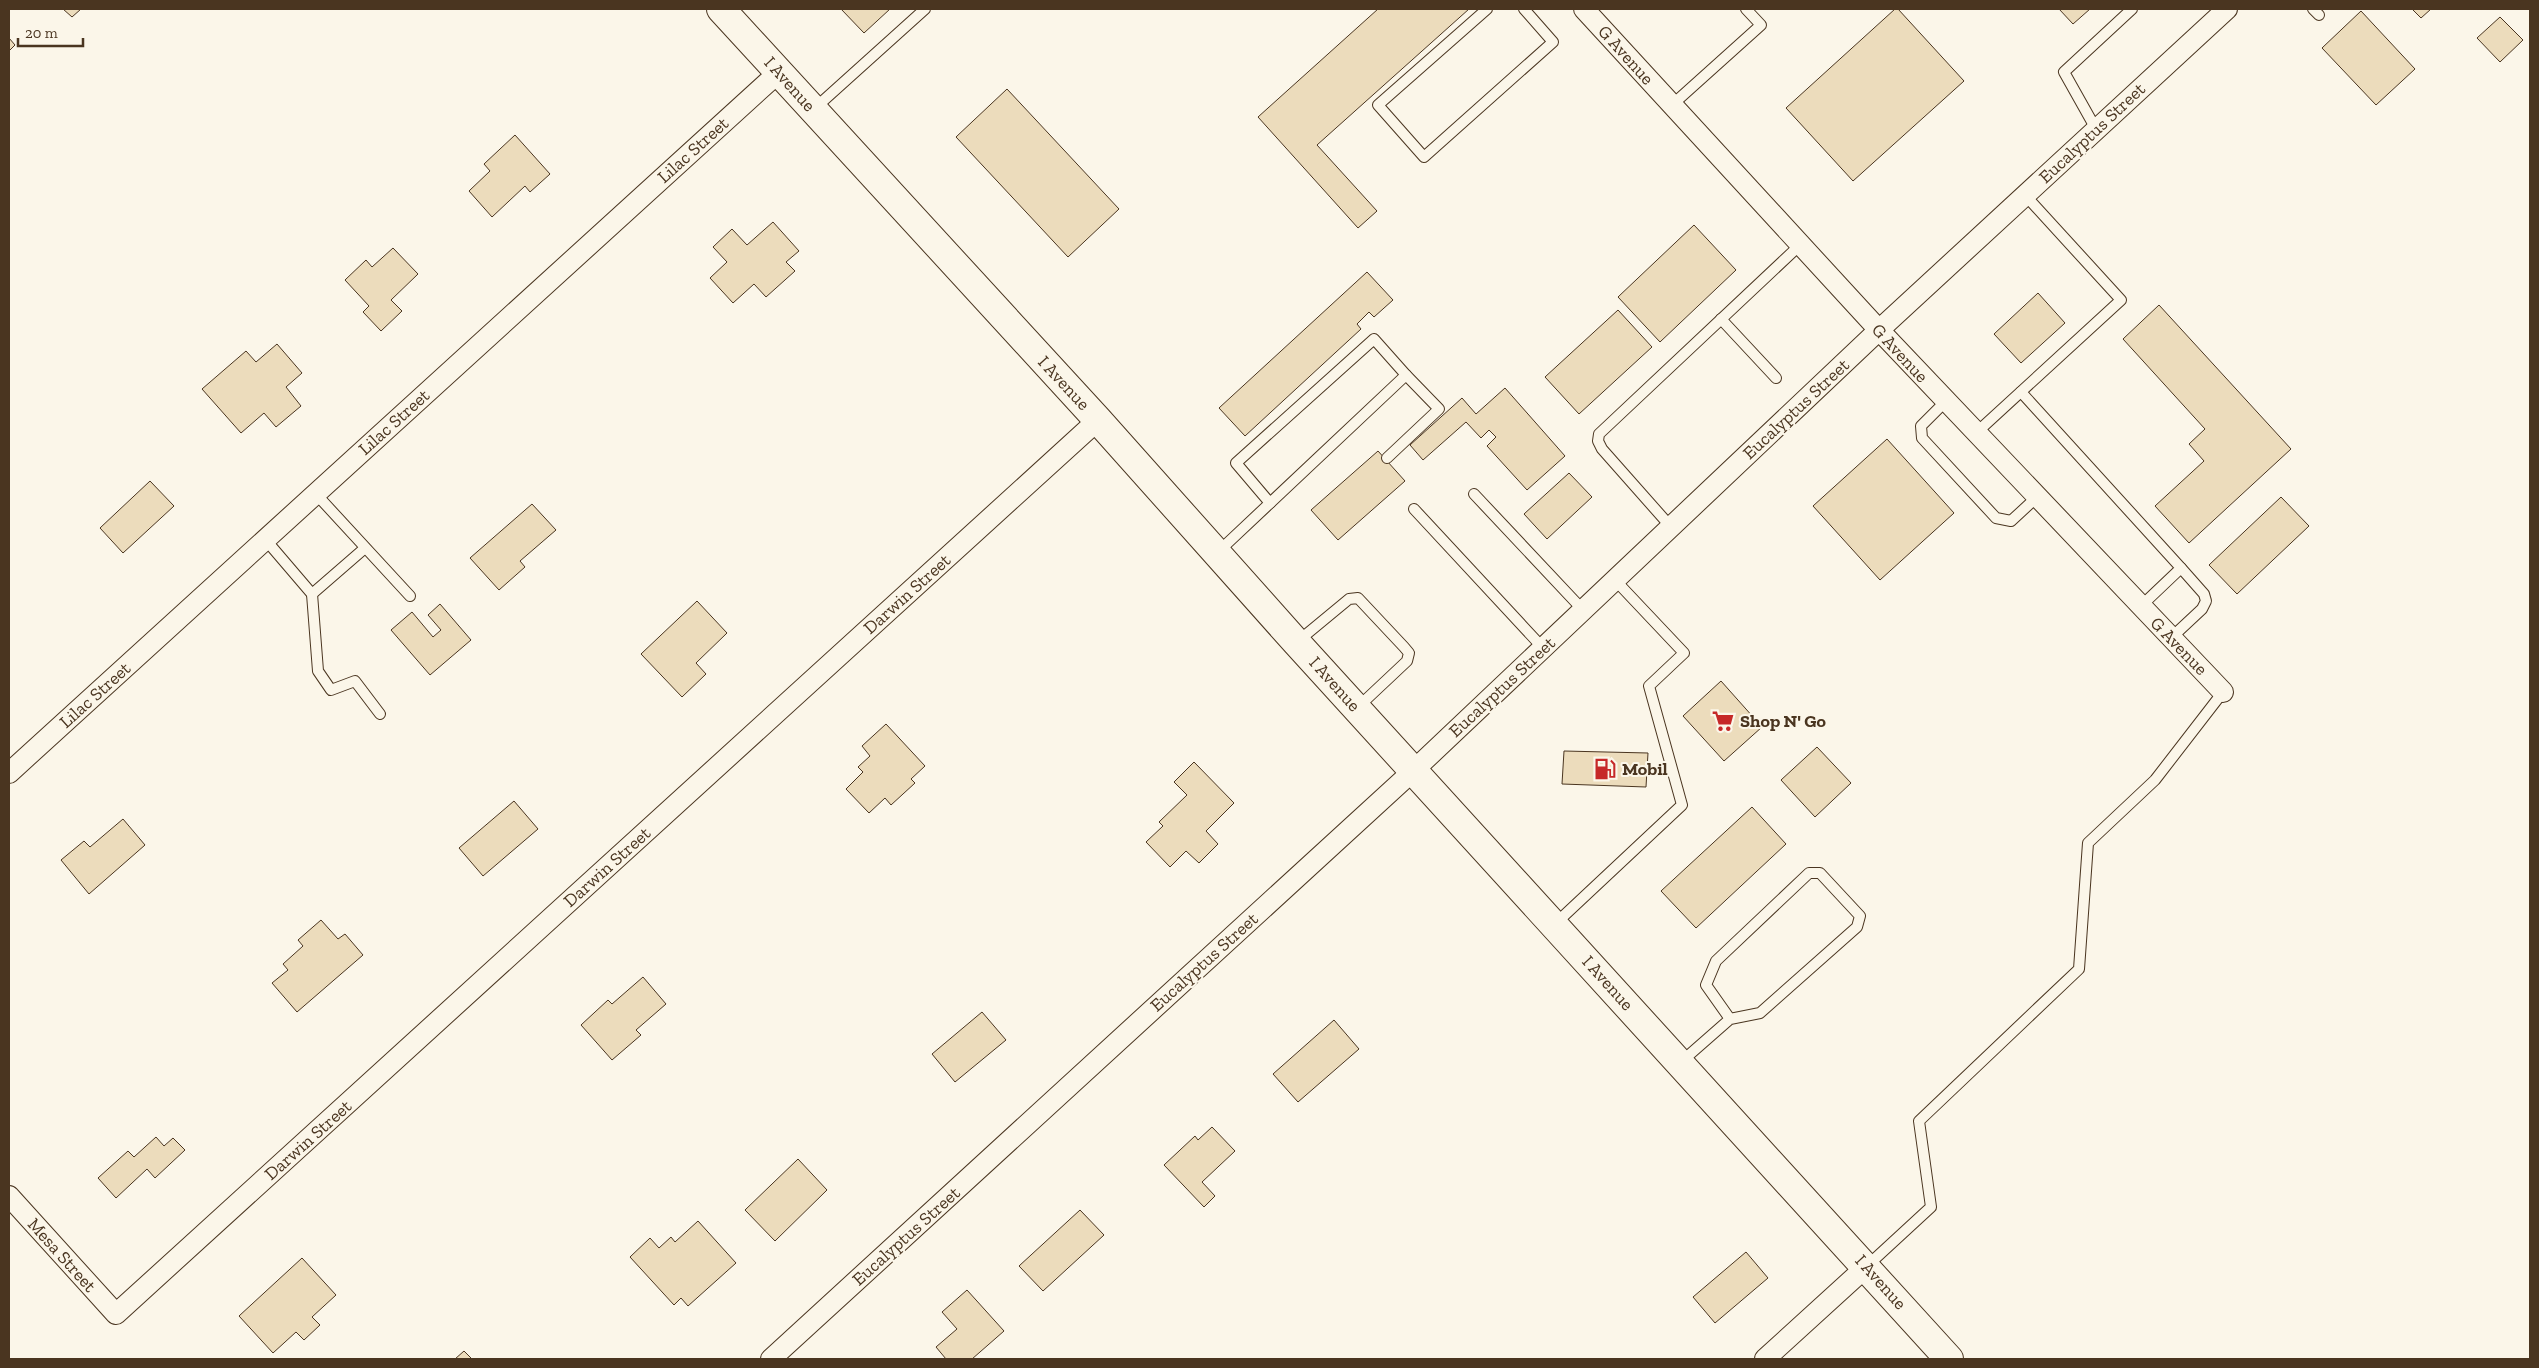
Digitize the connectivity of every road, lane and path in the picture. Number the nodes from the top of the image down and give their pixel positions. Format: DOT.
graph roads {
  1 [pos="720,9"];
  2 [pos="925,9"];
  3 [pos="1487,9"];
  4 [pos="1524,9"];
  5 [pos="1584,9"];
  6 [pos="2132,9"];
  7 [pos="1752,11"];
  8 [pos="2220,11"];
  9 [pos="779,72"];
  10 [pos="1672,105"];
  11 [pos="814,110"];
  12 [pos="2096,130"];
  13 [pos="2025,195"];
  14 [pos="1800,244"];
  15 [pos="1721,319"];
  16 [pos="1878,330"];
  17 [pos="1406,376"];
  18 [pos="1776,378"];
  19 [pos="2021,392"];
  20 [pos="1946,401"];
  21 [pos="1098,420"];
  22 [pos="1976,433"];
  23 [pos="1387,458"];
  24 [pos="316,494"];
  25 [pos="1474,494"];
  26 [pos="2037,497"];
  27 [pos="1270,503"];
  28 [pos="1414,509"];
  29 [pos="1671,527"];
  30 [pos="266,539"];
  31 [pos="365,548"];
  32 [pos="1217,552"];
  33 [pos="2181,568"];
  34 [pos="1616,581"];
  35 [pos="312,594"];
  36 [pos="410,596"];
  37 [pos="2141,606"];
  38 [pos="1583,610"];
  39 [pos="2171,638"];
  40 [pos="1296,642"];
  41 [pos="1543,648"];
  42 [pos="2222,692"];
  43 [pos="1356,708"];
  44 [pos="380,714"];
  45 [pos="1413,771"];
  46 [pos="9,774"];
  47 [pos="1554,924"];
  48 [pos="1730,1019"];
  49 [pos="1680,1063"];
  50 [pos="9,1196"];
  51 [pos="1867,1266"];
  52 [pos="116,1314"];
  53 [pos="771,1359"];
  54 [pos="1765,1359"];
  55 [pos="1949,1359"];
  1 -- 9 [label="main road, I Avenue"];
  2 -- 11 [label="lane"];
  3 -- 4 [label="lane"];
  5 -- 10 [label="street, G Avenue"];
  6 -- 12 [label="lane"];
  7 -- 10 [label="lane"];
  8 -- 12 [label="street, Eucalyptus Street"];
  9 -- 11 [label="main road, I Avenue"];
  9 -- 24 [label="street, Lilac Street"];
  10 -- 14 [label="street, G Avenue"];
  11 -- 21 [label="main road, I Avenue"];
  12 -- 13 [label="street, Eucalyptus Street"];
  13 -- 16 [label="street, Eucalyptus Street"];
  13 -- 19 [label="lane"];
  14 -- 15 [label="lane"];
  14 -- 16 [label="street, G Avenue"];
  15 -- 18 [label="lane"];
  15 -- 29 [label="lane"];
  16 -- 20 [label="street, G Avenue"];
  16 -- 29 [label="street, Eucalyptus Street"];
  17 -- 23 [label="lane"];
  17 -- 27 [label="lane"];
  17 -- 27 [label="lane"];
  19 -- 22 [label="lane"];
  19 -- 33 [label="lane"];
  20 -- 22 [label="street, G Avenue"];
  20 -- 26 [label="lane"];
  21 -- 32 [label="main road, I Avenue"];
  21 -- 52 [label="street, Darwin Street"];
  22 -- 26 [label="street, G Avenue"];
  24 -- 30 [label="street, Lilac Street"];
  24 -- 31 [label="lane"];
  25 -- 38 [label="lane"];
  26 -- 37 [label="street, G Avenue"];
  27 -- 32 [label="lane"];
  28 -- 41 [label="lane"];
  29 -- 34 [label="street, Eucalyptus Street"];
  30 -- 35 [label="lane"];
  30 -- 46 [label="street, Lilac Street"];
  31 -- 35 [label="lane"];
  31 -- 36 [label="lane"];
  32 -- 40 [label="main road, I Avenue"];
  33 -- 37 [label="lane"];
  33 -- 39 [label="lane"];
  34 -- 38 [label="street, Eucalyptus Street"];
  34 -- 47 [label="lane"];
  35 -- 44 [label="lane"];
  37 -- 39 [label="street, G Avenue"];
  38 -- 41 [label="street, Eucalyptus Street"];
  39 -- 42 [label="street, G Avenue"];
  40 -- 43 [label="main road, I Avenue"];
  40 -- 43 [label="lane"];
  41 -- 45 [label="street, Eucalyptus Street"];
  42 -- 51 [label="lane"];
  43 -- 45 [label="main road, I Avenue"];
  45 -- 47 [label="main road, I Avenue"];
  45 -- 53 [label="street, Eucalyptus Street"];
  47 -- 49 [label="main road, I Avenue"];
  48 -- 48 [label="lane"];
  48 -- 49 [label="lane"];
  49 -- 51 [label="main road, I Avenue"];
  50 -- 52 [label="street, Mesa Street"];
  51 -- 54 [label="street"];
  51 -- 55 [label="main road, I Avenue"];
}
